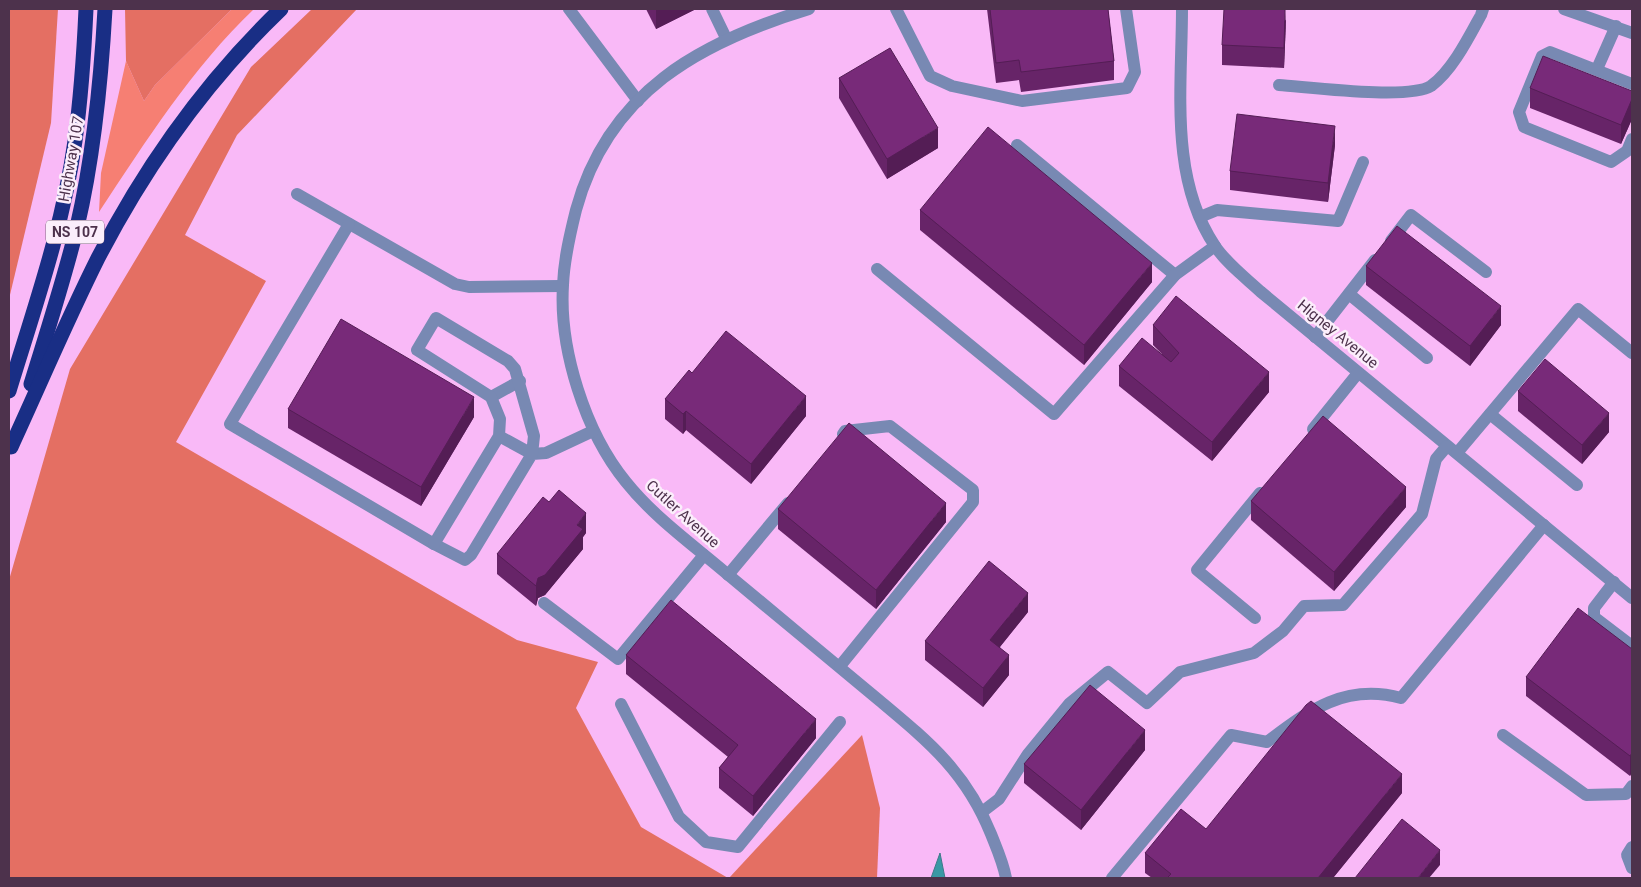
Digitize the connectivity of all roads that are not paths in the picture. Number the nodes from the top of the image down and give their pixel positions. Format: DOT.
graph roads {
  1 [pos="86,9"];
  2 [pos="105,9"];
  3 [pos="281,9"];
  4 [pos="569,9"];
  5 [pos="712,9"];
  6 [pos="809,9"];
  7 [pos="896,9"];
  8 [pos="1126,9"];
  9 [pos="1182,9"];
  10 [pos="1483,9"];
  11 [pos="1564,9"];
  12 [pos="1616,26"];
  13 [pos="1632,33"];
  14 [pos="726,38"];
  15 [pos="1597,69"];
  16 [pos="1632,84"];
  17 [pos="1279,85"];
  18 [pos="638,101"];
  19 [pos="1632,139"];
  20 [pos="1017,145"];
  21 [pos="1363,162"];
  22 [pos="296,194"];
  23 [pos="1200,217"];
  24 [pos="349,224"];
  25 [pos="1215,246"];
  26 [pos="877,270"];
  27 [pos="1486,272"];
  28 [pos="1175,275"];
  29 [pos="562,286"];
  30 [pos="1349,294"];
  31 [pos="1315,337"];
  32 [pos="1632,353"];
  33 [pos="1427,358"];
  34 [pos="1358,372"];
  35 [pos="520,381"];
  36 [pos="9,391"];
  37 [pos="491,397"];
  38 [pos="1490,414"];
  39 [pos="593,431"];
  40 [pos="499,436"];
  41 [pos="1301,442"];
  42 [pos="833,446"];
  43 [pos="1452,450"];
  44 [pos="10,451"];
  45 [pos="532,454"];
  46 [pos="1271,480"];
  47 [pos="1577,485"];
  48 [pos="797,492"];
  49 [pos="1544,525"];
  50 [pos="434,544"];
  51 [pos="704,555"];
  52 [pos="728,575"];
  53 [pos="1614,582"];
  54 [pos="1632,598"];
  55 [pos="544,603"];
  56 [pos="1255,618"];
  57 [pos="1632,646"];
  58 [pos="840,666"];
  59 [pos="621,704"];
  60 [pos="840,722"];
  61 [pos="1503,735"];
  62 [pos="1632,786"];
  63 [pos="982,812"];
  64 [pos="1632,846"];
  65 [pos="1632,868"];
  66 [pos="1006,878"];
  67 [pos="1112,878"];
  1 -- 36 [label="highway"];
  2 -- 44 [label="highway, Highway 107 / NS 107"];
  3 -- 44 [label="highway"];
  4 -- 18 [label="street"];
  5 -- 14 [label="street"];
  6 -- 14 [label="street, Cutler Avenue"];
  7 -- 8 [label="street"];
  9 -- 23 [label="street, Higney Avenue"];
  10 -- 17 [label="street"];
  11 -- 12 [label="street"];
  12 -- 13 [label="street"];
  12 -- 15 [label="street"];
  14 -- 18 [label="street, Cutler Avenue"];
  15 -- 16 [label="street"];
  15 -- 19 [label="street"];
  18 -- 29 [label="street, Cutler Avenue"];
  20 -- 28 [label="street"];
  21 -- 23 [label="street"];
  22 -- 24 [label="street"];
  23 -- 25 [label="street, Higney Avenue"];
  24 -- 29 [label="street"];
  24 -- 50 [label="street"];
  25 -- 28 [label="street"];
  25 -- 31 [label="street, Higney Avenue"];
  26 -- 28 [label="street"];
  27 -- 30 [label="street"];
  29 -- 39 [label="street, Cutler Avenue"];
  30 -- 31 [label="street"];
  30 -- 33 [label="street"];
  31 -- 34 [label="street, Higney Avenue"];
  32 -- 38 [label="street"];
  34 -- 41 [label="street"];
  34 -- 43 [label="street, Higney Avenue"];
  35 -- 37 [label="street"];
  35 -- 37 [label="street"];
  35 -- 45 [label="street"];
  37 -- 40 [label="street"];
  38 -- 43 [label="street"];
  38 -- 47 [label="street"];
  39 -- 45 [label="street"];
  39 -- 51 [label="street, Cutler Avenue"];
  40 -- 45 [label="street"];
  40 -- 50 [label="street"];
  42 -- 58 [label="street"];
  43 -- 49 [label="street, Higney Avenue"];
  43 -- 63 [label="street"];
  45 -- 50 [label="street"];
  46 -- 56 [label="street"];
  48 -- 52 [label="street"];
  49 -- 53 [label="street, Higney Avenue"];
  49 -- 67 [label="street"];
  51 -- 52 [label="street, Cutler Avenue"];
  51 -- 55 [label="street"];
  52 -- 58 [label="street, Cutler Avenue"];
  53 -- 54 [label="street, Higney Avenue"];
  53 -- 57 [label="street"];
  58 -- 63 [label="street, Cutler Avenue"];
  59 -- 60 [label="street"];
  61 -- 62 [label="street"];
  63 -- 66 [label="street, Cutler Avenue"];
  64 -- 65 [label="street"];
}
